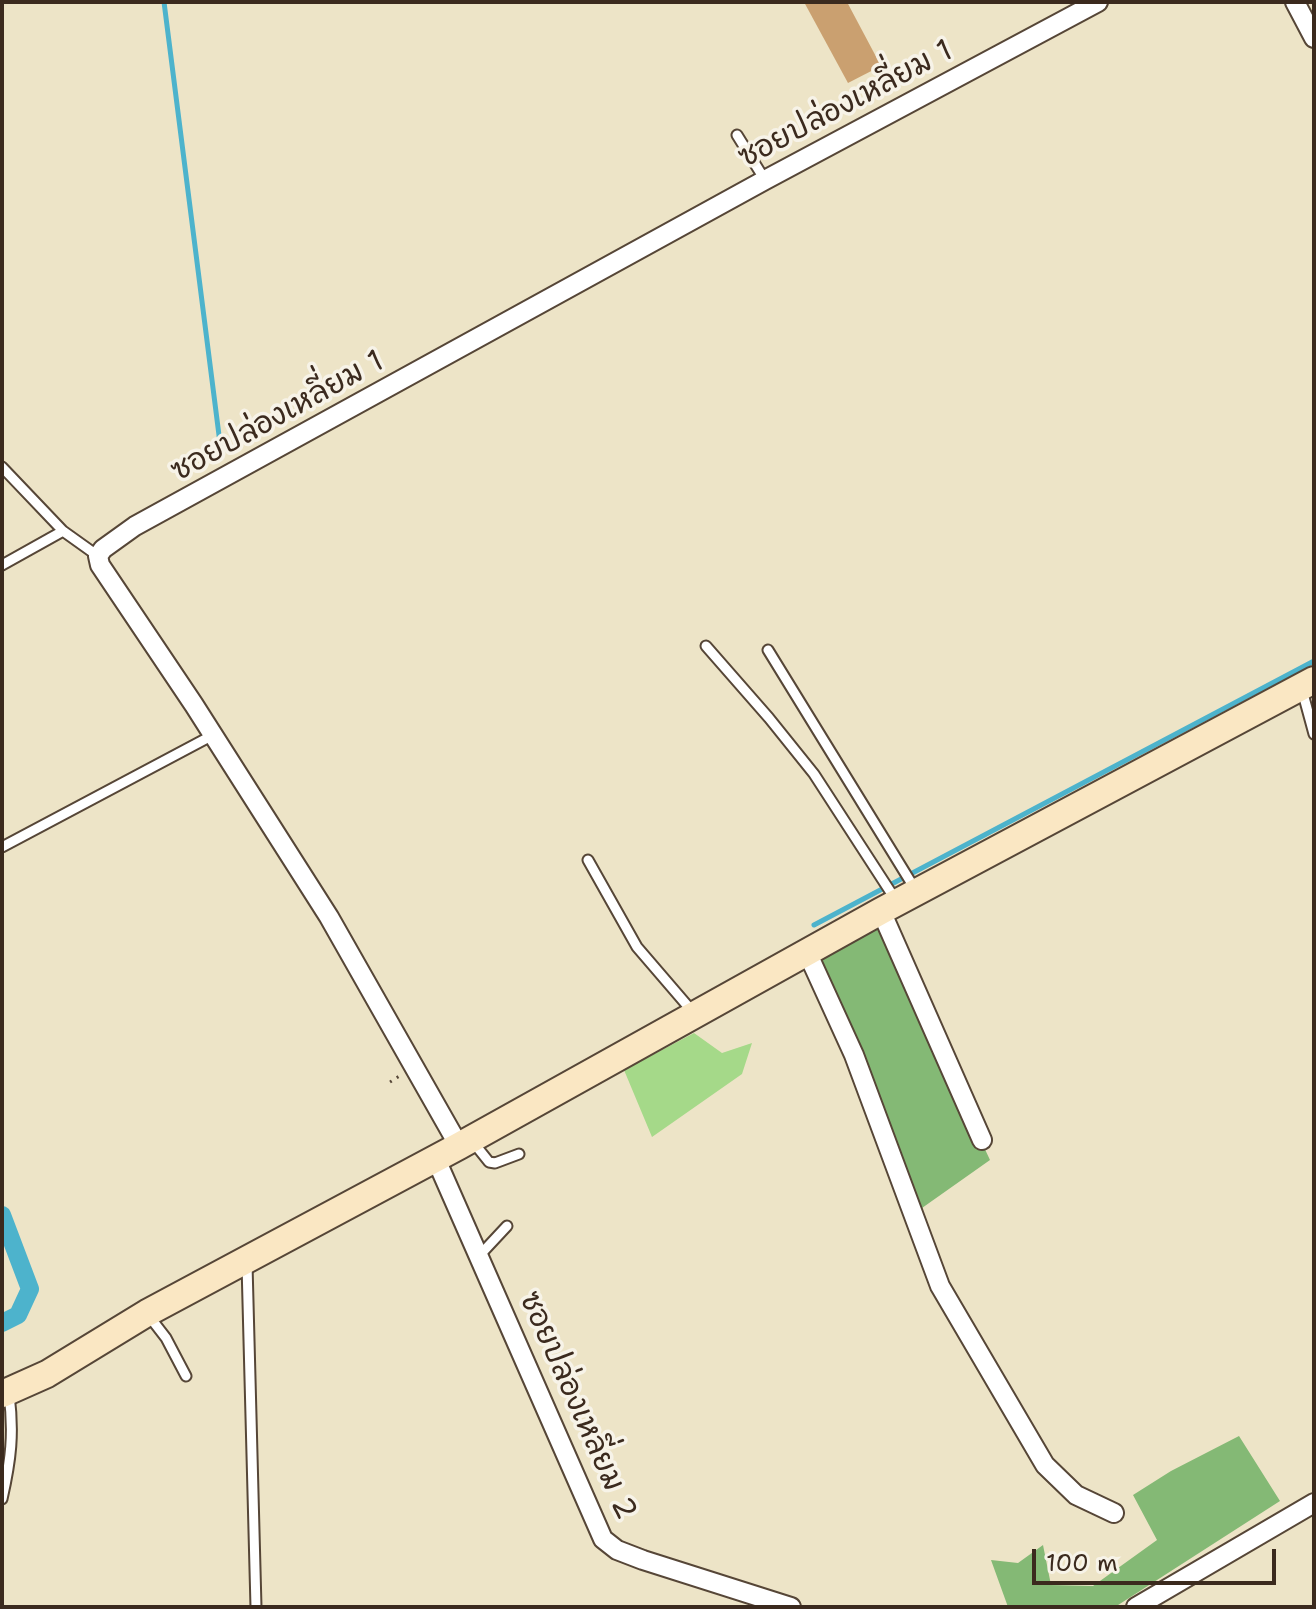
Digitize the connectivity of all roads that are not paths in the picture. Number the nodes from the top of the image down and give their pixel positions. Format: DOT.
graph roads {
  1 [pos="1098,2"];
  2 [pos="1295,2"];
  3 [pos="1314,38"];
  4 [pos="737,135"];
  5 [pos="765,180"];
  6 [pos="2,467"];
  7 [pos="63,531"];
  8 [pos="98,556"];
  9 [pos="2,565"];
  10 [pos="706,646"];
  11 [pos="768,650"];
  12 [pos="1308,683"];
  13 [pos="1314,734"];
  14 [pos="213,735"];
  15 [pos="2,847"];
  16 [pos="588,860"];
  17 [pos="898,902"];
  18 [pos="807,952"];
  19 [pos="695,1015"];
  20 [pos="982,1140"];
  21 [pos="455,1148"];
  22 [pos="519,1154"];
  23 [pos="507,1226"];
  24 [pos="479,1256"];
  25 [pos="247,1261"];
  26 [pos="147,1313"];
  27 [pos="186,1376"];
  28 [pos="5,1392"];
  29 [pos="2,1499"];
  30 [pos="1314,1503"];
  31 [pos="1114,1513"];
  32 [pos="760,1602"];
  33 [pos="256,1607"];
  34 [pos="791,1607"];
  35 [pos="1136,1607"];
  1 -- 5 [label="street, ซอยปล่องเหลี่ยม 1"];
  2 -- 3 [label="street"];
  4 -- 5 [label="lane"];
  5 -- 8 [label="street, ซอยปล่องเหลี่ยม 1"];
  6 -- 7 [label="lane"];
  7 -- 8 [label="lane"];
  7 -- 9 [label="lane"];
  8 -- 14 [label="street"];
  10 -- 17 [label="lane"];
  11 -- 17 [label="lane"];
  12 -- 13 [label="lane"];
  12 -- 17 [label="street"];
  14 -- 15 [label="lane"];
  14 -- 21 [label="street"];
  16 -- 19 [label="lane"];
  17 -- 18 [label="street"];
  17 -- 20 [label="street"];
  18 -- 19 [label="street"];
  18 -- 31 [label="street"];
  19 -- 21 [label="street"];
  21 -- 22 [label="lane"];
  21 -- 24 [label="street, ซอยปล่องเหลี่ยม 2"];
  21 -- 25 [label="street"];
  23 -- 24 [label="lane"];
  24 -- 32 [label="street, ซอยปล่องเหลี่ยม 2"];
  25 -- 26 [label="street"];
  25 -- 33 [label="lane"];
  26 -- 27 [label="lane"];
  26 -- 28 [label="street"];
  28 -- 29 [label="lane"];
  30 -- 35 [label="street"];
  32 -- 34 [label="street, ซอยปล่องเหลี่ยม 2"];
}
